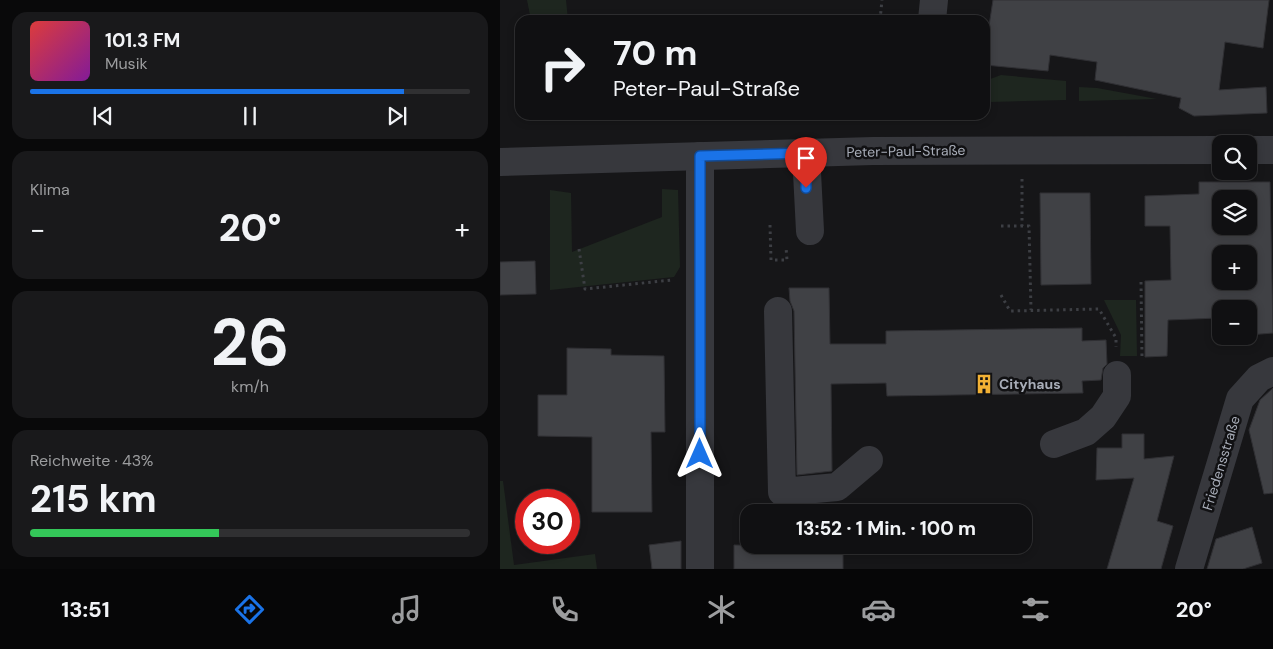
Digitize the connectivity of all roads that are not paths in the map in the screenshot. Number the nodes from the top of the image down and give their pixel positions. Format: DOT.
graph roads {
  1 [pos="934,0"];
  2 [pos="932,15"];
  3 [pos="1212,150"];
  4 [pos="1257,150"];
  5 [pos="1273,150"];
  6 [pos="806,153"];
  7 [pos="700,156"];
  8 [pos="500,162"];
  9 [pos="810,231"];
  10 [pos="778,311"];
  11 [pos="1273,371"];
  12 [pos="1121,389"];
  13 [pos="1054,444"];
  14 [pos="869,460"];
  15 [pos="700,569"];
  16 [pos="1189,569"];
  1 -- 2 [label="street"];
  3 -- 6 [label="street, Peter-Paul-Straße"];
  4 -- 5 [label="street"];
  6 -- 7 [label="street, Peter-Paul-Straße"];
  6 -- 9 [label="street"];
  7 -- 8 [label="street, Peter-Paul-Straße"];
  7 -- 15 [label="street"];
  10 -- 14 [label="street"];
  11 -- 16 [label="street, Friedensstraße"];
  12 -- 13 [label="street"];
}
